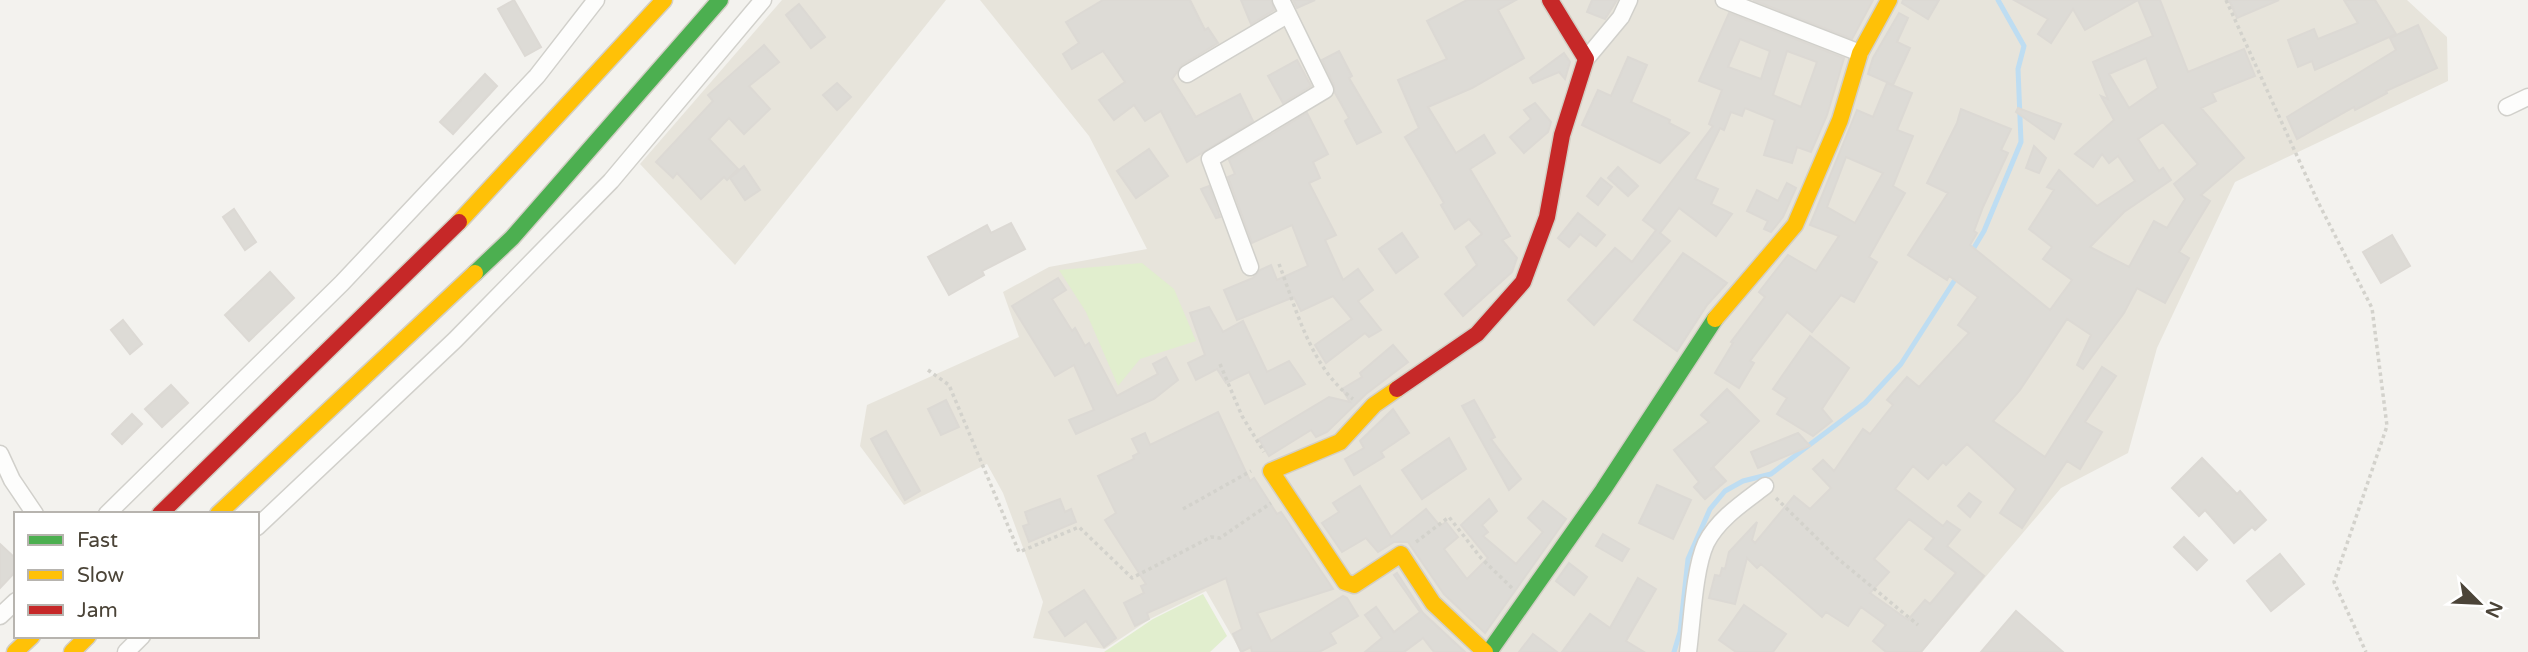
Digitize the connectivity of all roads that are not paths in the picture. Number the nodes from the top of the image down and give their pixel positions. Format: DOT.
graph roads {
  1 [pos="596,0"];
  2 [pos="663,0"];
  3 [pos="720,0"];
  4 [pos="763,0"];
  5 [pos="1550,0"];
  6 [pos="1629,0"];
  7 [pos="1724,0"];
  8 [pos="1889,0"];
  9 [pos="1284,8"];
  10 [pos="1860,54"];
  11 [pos="1586,59"];
  12 [pos="1187,74"];
  13 [pos="2528,97"];
  14 [pos="2507,107"];
  15 [pos="1250,267"];
  16 [pos="0,454"];
  17 [pos="1765,486"];
  18 [pos="34,512"];
  19 [pos="109,512"];
  20 [pos="162,512"];
  21 [pos="220,512"];
  22 [pos="259,525"];
  23 [pos="14,603"];
  24 [pos="0,616"];
  25 [pos="30,638"];
  26 [pos="86,638"];
  27 [pos="140,638"];
  28 [pos="15,652"];
  29 [pos="72,652"];
  30 [pos="126,652"];
  31 [pos="1487,652"];
  32 [pos="1688,652"];
  1 -- 19 [label="street"];
  2 -- 20 [label="street"];
  3 -- 21 [label="street"];
  4 -- 22 [label="street"];
  5 -- 11 [label="street"];
  6 -- 11 [label="street"];
  7 -- 10 [label="street"];
  8 -- 10 [label="street"];
  9 -- 12 [label="street"];
  9 -- 15 [label="street"];
  10 -- 31 [label="street"];
  11 -- 31 [label="street"];
  13 -- 14 [label="street"];
  16 -- 18 [label="street"];
  17 -- 32 [label="street"];
  23 -- 24 [label="street"];
  25 -- 28 [label="street"];
  26 -- 29 [label="street"];
  27 -- 30 [label="street"];
}
